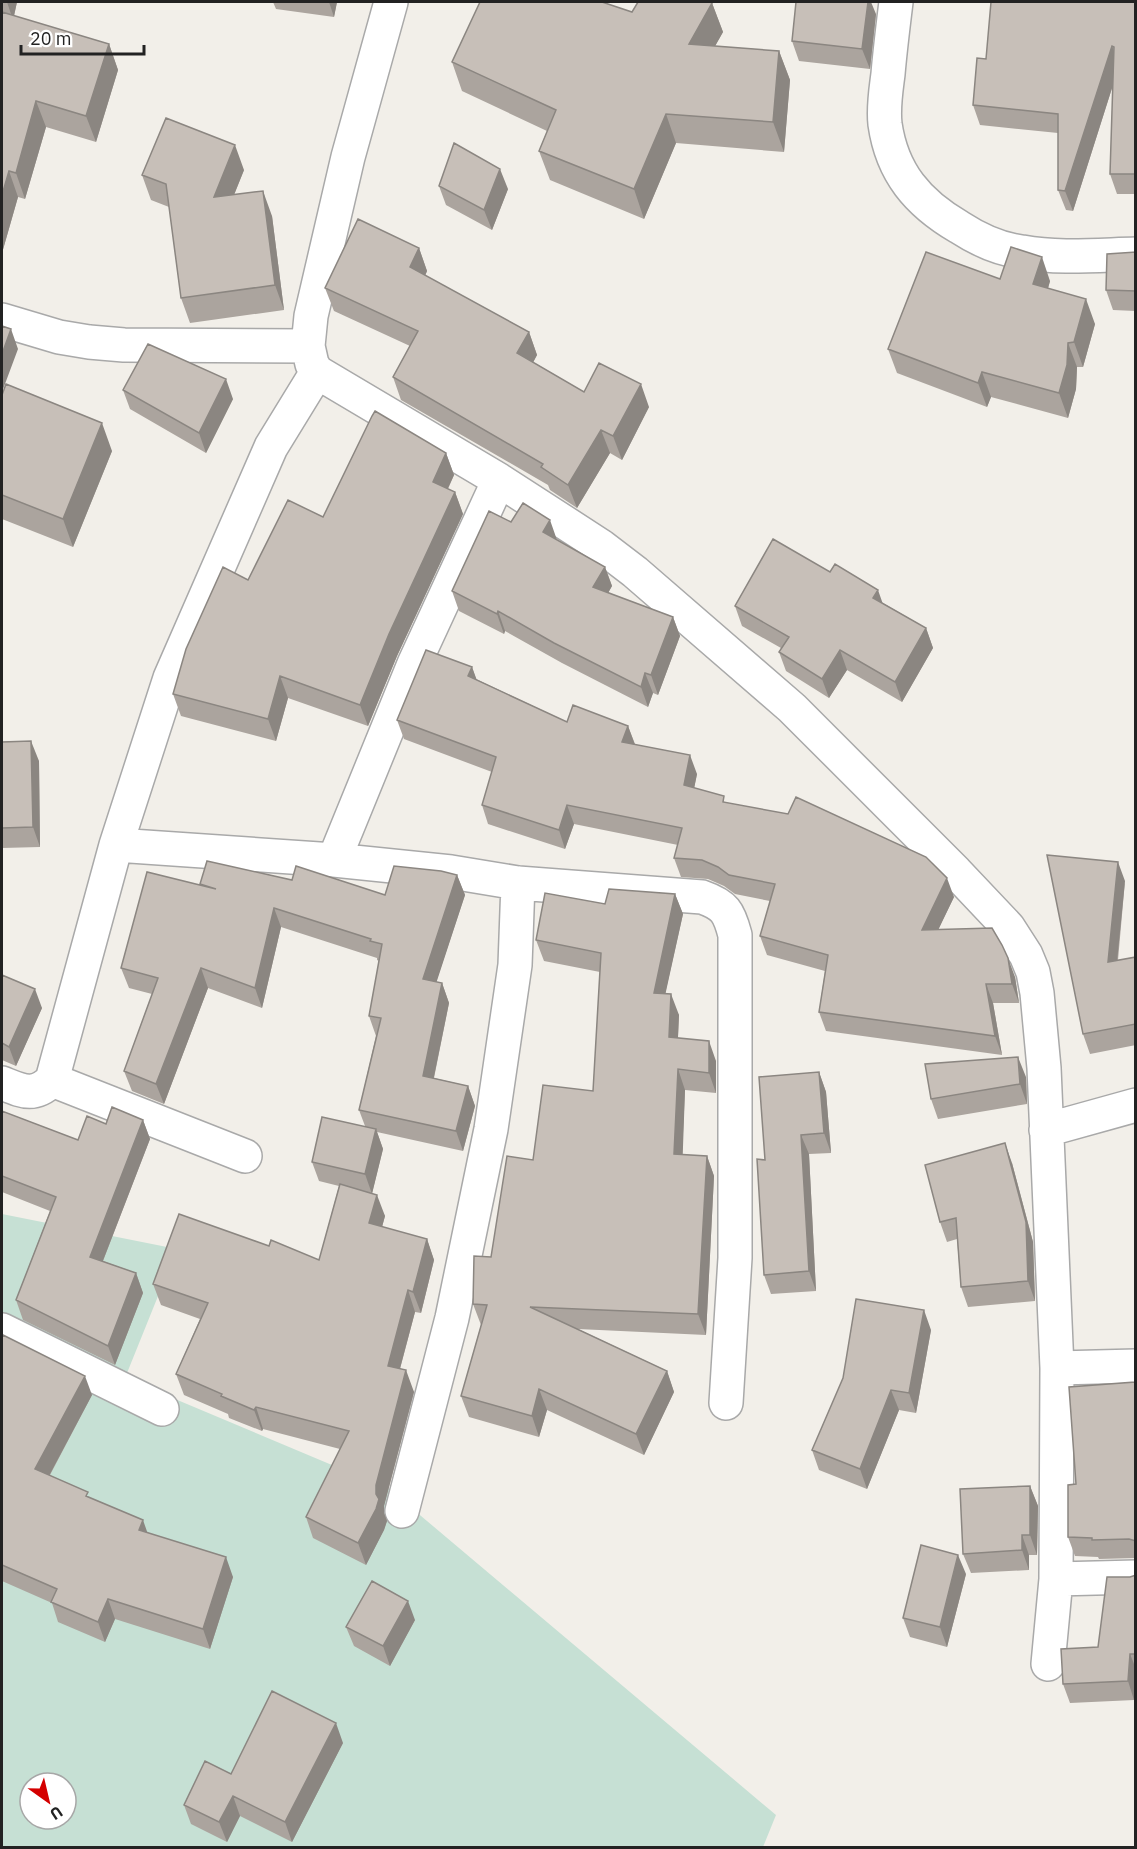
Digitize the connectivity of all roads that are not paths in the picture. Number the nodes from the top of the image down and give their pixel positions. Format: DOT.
graph roads {
  1 [pos="391,2"];
  2 [pos="896,2"];
  3 [pos="1136,254"];
  4 [pos="2,320"];
  5 [pos="312,359"];
  6 [pos="499,480"];
  7 [pos="116,845"];
  8 [pos="334,860"];
  9 [pos="518,883"];
  10 [pos="52,1080"];
  11 [pos="2,1083"];
  12 [pos="1136,1105"];
  13 [pos="1046,1130"];
  14 [pos="245,1156"];
  15 [pos="2,1330"];
  16 [pos="1136,1366"];
  17 [pos="1057,1368"];
  18 [pos="726,1403"];
  19 [pos="162,1409"];
  20 [pos="402,1511"];
  21 [pos="1136,1577"];
  22 [pos="1056,1579"];
  23 [pos="1048,1664"];
  1 -- 5 [label="street"];
  2 -- 3 [label="street"];
  4 -- 5 [label="street"];
  5 -- 6 [label="street"];
  5 -- 7 [label="street"];
  6 -- 8 [label="street"];
  6 -- 13 [label="street"];
  7 -- 8 [label="street"];
  7 -- 10 [label="street"];
  8 -- 9 [label="street"];
  9 -- 18 [label="street"];
  9 -- 20 [label="street"];
  10 -- 11 [label="street"];
  10 -- 14 [label="street"];
  12 -- 13 [label="street"];
  13 -- 17 [label="street"];
  15 -- 19 [label="street"];
  16 -- 17 [label="street"];
  17 -- 22 [label="street"];
  21 -- 22 [label="street"];
  22 -- 23 [label="street"];
}
